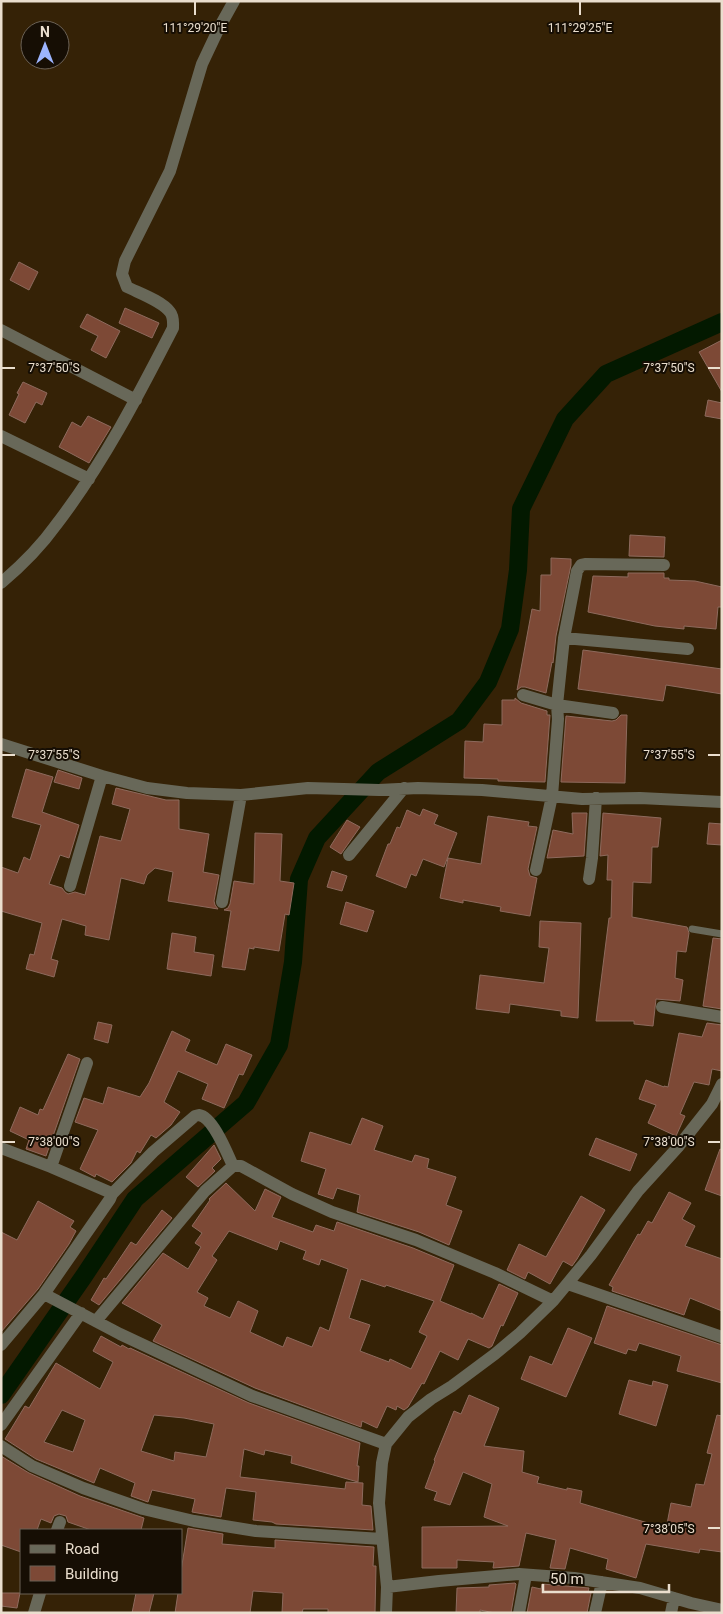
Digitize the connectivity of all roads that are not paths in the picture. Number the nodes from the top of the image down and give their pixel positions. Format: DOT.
graph roads {
  1 [pos="234,1"];
  2 [pos="1,330"];
  3 [pos="136,400"];
  4 [pos="1,436"];
  5 [pos="89,479"];
  6 [pos="664,565"];
  7 [pos="1,583"];
  8 [pos="564,638"];
  9 [pos="688,649"];
  10 [pos="523,695"];
  11 [pos="558,705"];
  12 [pos="613,713"];
  13 [pos="1,744"];
  14 [pos="102,776"];
  15 [pos="404,788"];
  16 [pos="241,795"];
  17 [pos="552,796"];
  18 [pos="596,798"];
  19 [pos="722,802"];
  20 [pos="349,855"];
  21 [pos="536,870"];
  22 [pos="589,879"];
  23 [pos="70,886"];
  24 [pos="222,902"];
  25 [pos="692,929"];
  26 [pos="722,934"];
  27 [pos="662,1007"];
  28 [pos="722,1016"];
  29 [pos="87,1063"];
  30 [pos="722,1084"];
  31 [pos="1,1148"];
  32 [pos="51,1166"];
  33 [pos="233,1166"];
  34 [pos="112,1194"];
  35 [pos="568,1284"];
  36 [pos="49,1296"];
  37 [pos="553,1301"];
  38 [pos="76,1310"];
  39 [pos="96,1321"];
  40 [pos="722,1337"];
  41 [pos="1,1345"];
  42 [pos="1,1425"];
  43 [pos="386,1444"];
  44 [pos="1,1446"];
  45 [pos="382,1539"];
  46 [pos="526,1575"];
  47 [pos="602,1582"];
  48 [pos="388,1587"];
  49 [pos="40,1594"];
  50 [pos="674,1598"];
  51 [pos="722,1610"];
  52 [pos="34,1613"];
  53 [pos="386,1613"];
  54 [pos="520,1613"];
  55 [pos="595,1613"];
  56 [pos="670,1613"];
  1 -- 3 [label="street"];
  2 -- 3 [label="street"];
  3 -- 5 [label="street"];
  4 -- 5 [label="street"];
  5 -- 7 [label="street"];
  6 -- 8 [label="street"];
  8 -- 9 [label="street"];
  8 -- 11 [label="street"];
  10 -- 11 [label="street"];
  11 -- 12 [label="street"];
  11 -- 17 [label="street"];
  13 -- 14 [label="street"];
  14 -- 16 [label="street"];
  14 -- 23 [label="street"];
  15 -- 16 [label="street"];
  15 -- 17 [label="street"];
  15 -- 20 [label="street"];
  16 -- 24 [label="street"];
  17 -- 18 [label="street"];
  17 -- 21 [label="street"];
  18 -- 19 [label="street"];
  18 -- 22 [label="street"];
  25 -- 26 [label="lane"];
  27 -- 28 [label="street"];
  29 -- 32 [label="street"];
  30 -- 35 [label="street"];
  31 -- 32 [label="street"];
  32 -- 34 [label="street"];
  33 -- 34 [label="street"];
  33 -- 37 [label="street"];
  33 -- 39 [label="street"];
  34 -- 36 [label="street"];
  35 -- 37 [label="street"];
  35 -- 40 [label="street"];
  36 -- 38 [label="street"];
  36 -- 41 [label="street"];
  37 -- 43 [label="street"];
  38 -- 39 [label="street"];
  38 -- 42 [label="street"];
  39 -- 43 [label="street"];
  43 -- 45 [label="street"];
  44 -- 45 [label="street"];
  45 -- 48 [label="street"];
  46 -- 47 [label="street"];
  46 -- 48 [label="street"];
  46 -- 54 [label="street"];
  47 -- 50 [label="street"];
  47 -- 55 [label="street"];
  48 -- 53 [label="street"];
  49 -- 52 [label="street"];
  50 -- 51 [label="street"];
  50 -- 56 [label="street"];
}
